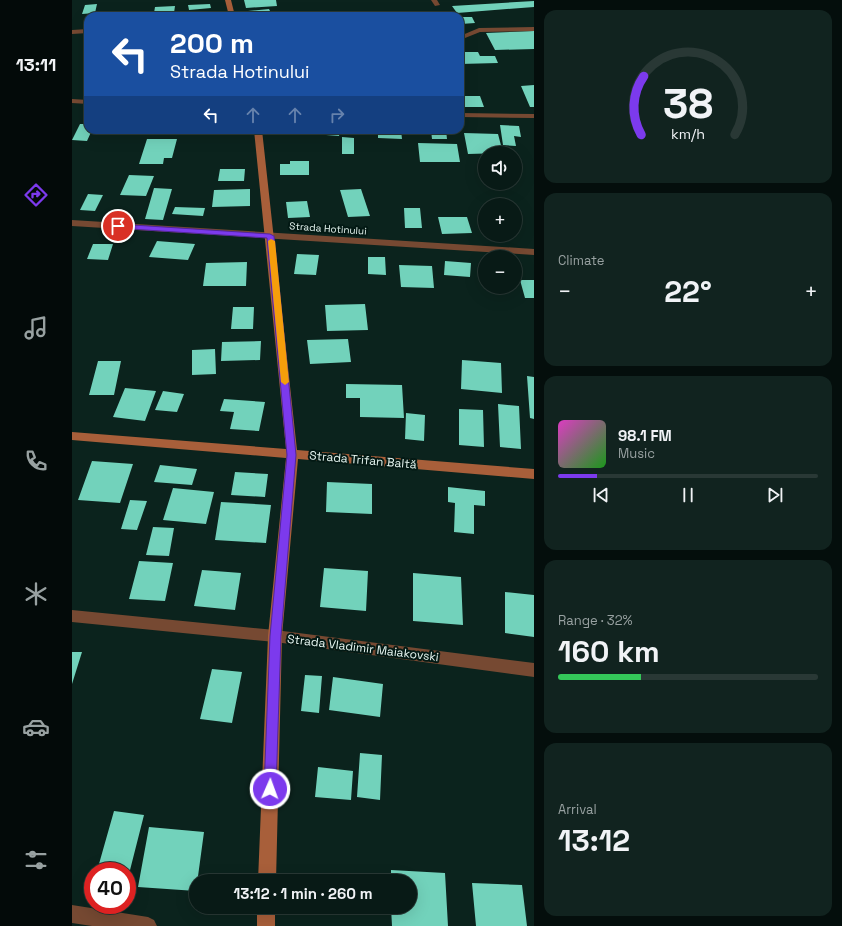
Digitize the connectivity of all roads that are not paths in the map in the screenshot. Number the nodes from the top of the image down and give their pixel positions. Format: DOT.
graph roads {
  1 [pos="228,0"];
  2 [pos="231,12"];
  3 [pos="534,29"];
  4 [pos="84,31"];
  5 [pos="72,32"];
  6 [pos="464,36"];
  7 [pos="72,101"];
  8 [pos="84,102"];
  9 [pos="464,115"];
  10 [pos="534,116"];
  11 [pos="258,134"];
  12 [pos="72,223"];
  13 [pos="270,236"];
  14 [pos="534,252"];
  15 [pos="72,436"];
  16 [pos="292,455"];
  17 [pos="534,474"];
  18 [pos="72,616"];
  19 [pos="275,636"];
  20 [pos="534,670"];
  21 [pos="267,874"];
  22 [pos="72,914"];
  23 [pos="266,914"];
  24 [pos="148,926"];
  25 [pos="266,926"];
  1 -- 2 [label="street"];
  3 -- 6 [label="lane"];
  4 -- 5 [label="lane"];
  7 -- 8 [label="street"];
  9 -- 10 [label="street"];
  11 -- 13 [label="street"];
  12 -- 13 [label="street, Strada Hotinului"];
  13 -- 14 [label="street, Strada Hotinului"];
  13 -- 16 [label="street"];
  15 -- 16 [label="street, Strada Trifan Baltă"];
  16 -- 17 [label="street, Strada Trifan Baltă"];
  16 -- 19 [label="street"];
  18 -- 19 [label="street, Strada Vladimir Maiakovski"];
  19 -- 20 [label="street, Strada Vladimir Maiakovski"];
  19 -- 21 [label="street"];
  22 -- 24 [label="street"];
  23 -- 25 [label="street"];
}
